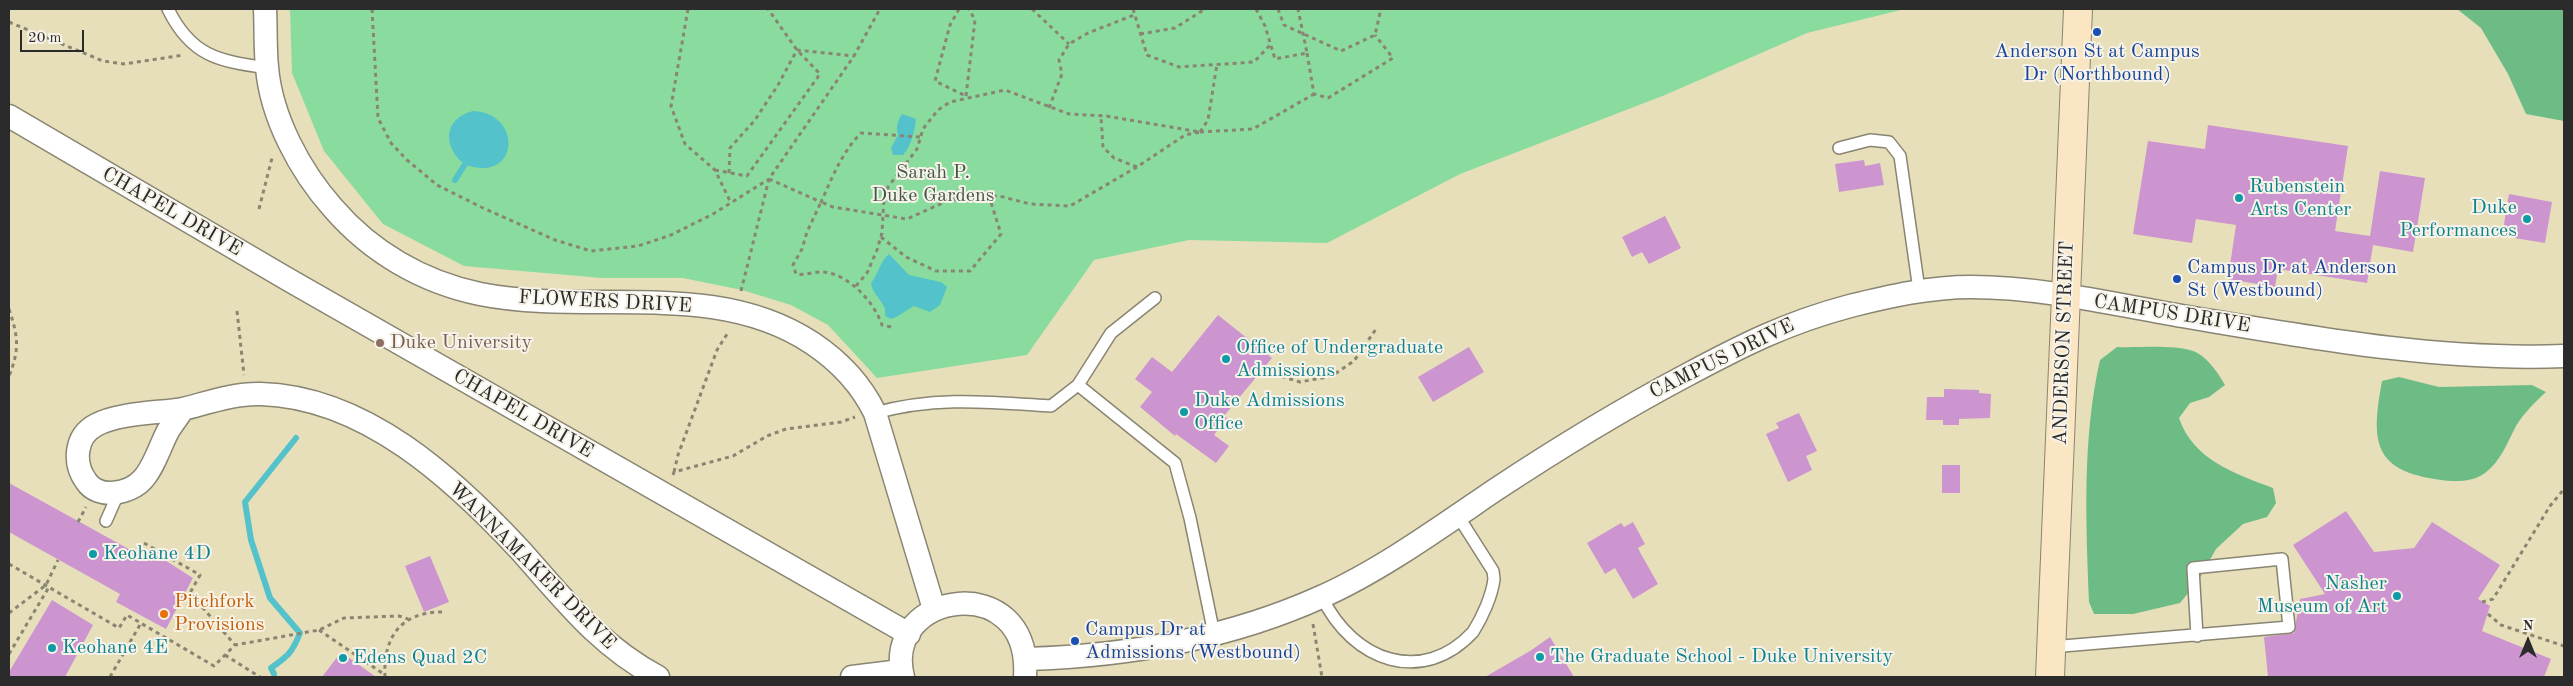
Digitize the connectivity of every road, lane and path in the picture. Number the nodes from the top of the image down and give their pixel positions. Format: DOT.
graph roads {
  1 [pos="168,9"];
  2 [pos="265,9"];
  3 [pos="372,9"];
  4 [pos="688,9"];
  5 [pos="768,9"];
  6 [pos="880,9"];
  7 [pos="959,9"];
  8 [pos="969,9"];
  9 [pos="1040,9"];
  10 [pos="1133,9"];
  11 [pos="1206,9"];
  12 [pos="1256,9"];
  13 [pos="1278,9"];
  14 [pos="1298,9"];
  15 [pos="1381,9"];
  16 [pos="2078,9"];
  17 [pos="1033,10"];
  18 [pos="1134,15"];
  19 [pos="9,22"];
  20 [pos="1303,33"];
  21 [pos="1140,34"];
  22 [pos="1375,35"];
  23 [pos="1069,44"];
  24 [pos="1271,44"];
  25 [pos="797,50"];
  26 [pos="1307,53"];
  27 [pos="854,56"];
  28 [pos="177,57"];
  29 [pos="1217,64"];
  30 [pos="267,68"];
  31 [pos="1314,94"];
  32 [pos="966,96"];
  33 [pos="1049,108"];
  34 [pos="9,116"];
  35 [pos="1100,116"];
  36 [pos="1200,132"];
  37 [pos="920,137"];
  38 [pos="290,143"];
  39 [pos="1838,148"];
  40 [pos="1137,167"];
  41 [pos="714,170"];
  42 [pos="728,173"];
  43 [pos="769,179"];
  44 [pos="988,194"];
  45 [pos="821,202"];
  46 [pos="731,203"];
  47 [pos="259,209"];
  48 [pos="883,215"];
  49 [pos="881,238"];
  50 [pos="856,286"];
  51 [pos="1919,290"];
  52 [pos="740,296"];
  53 [pos="2066,297"];
  54 [pos="1155,298"];
  55 [pos="9,309"];
  56 [pos="236,311"];
  57 [pos="730,327"];
  58 [pos="891,327"];
  59 [pos="1376,329"];
  60 [pos="2564,356"];
  61 [pos="1274,374"];
  62 [pos="9,376"];
  63 [pos="1078,385"];
  64 [pos="246,396"];
  65 [pos="183,410"];
  66 [pos="866,415"];
  67 [pos="674,472"];
  68 [pos="670,479"];
  69 [pos="2564,489"];
  70 [pos="118,494"];
  71 [pos="1458,516"];
  72 [pos="106,521"];
  73 [pos="144,543"];
  74 [pos="58,560"];
  75 [pos="9,564"];
  76 [pos="47,586"];
  77 [pos="1322,597"];
  78 [pos="2482,602"];
  79 [pos="934,609"];
  80 [pos="442,612"];
  81 [pos="9,613"];
  82 [pos="2488,614"];
  83 [pos="1312,618"];
  84 [pos="408,619"];
  85 [pos="141,623"];
  86 [pos="319,630"];
  87 [pos="909,634"];
  88 [pos="1214,634"];
  89 [pos="2196,636"];
  90 [pos="235,644"];
  91 [pos="2564,646"];
  92 [pos="2051,647"];
  93 [pos="9,654"];
  94 [pos="225,655"];
  95 [pos="1026,668"];
  96 [pos="902,674"];
  97 [pos="385,676"];
  98 [pos="110,677"];
  99 [pos="260,677"];
  100 [pos="658,677"];
  101 [pos="852,677"];
  102 [pos="1322,677"];
  103 [pos="2050,677"];
  1 -- 30 [label="lane"];
  2 -- 30 [label="street, FLOWERS DRIVE"];
  3 -- 46 [label="path"];
  4 -- 41 [label="path"];
  5 -- 25 [label="path"];
  6 -- 27 [label="path"];
  7 -- 32 [label="path"];
  8 -- 32 [label="path"];
  9 -- 17 [label="path"];
  10 -- 18 [label="path"];
  11 -- 21 [label="path"];
  12 -- 24 [label="path"];
  13 -- 20 [label="path"];
  14 -- 20 [label="path"];
  15 -- 22 [label="path"];
  16 -- 53 [label="street, ANDERSON STREET"];
  17 -- 23 [label="path"];
  18 -- 21 [label="path"];
  18 -- 23 [label="path"];
  19 -- 28 [label="path"];
  20 -- 22 [label="path"];
  20 -- 26 [label="path"];
  21 -- 29 [label="path"];
  22 -- 31 [label="path"];
  23 -- 33 [label="path"];
  24 -- 26 [label="path"];
  24 -- 29 [label="path"];
  25 -- 27 [label="path"];
  25 -- 42 [label="path"];
  25 -- 42 [label="path"];
  26 -- 31 [label="path"];
  27 -- 43 [label="path"];
  29 -- 36 [label="path"];
  30 -- 38 [label="street, FLOWERS DRIVE"];
  31 -- 36 [label="path"];
  32 -- 33 [label="path"];
  32 -- 37 [label="path"];
  33 -- 35 [label="path"];
  34 -- 87 [label="street, CHAPEL DRIVE"];
  35 -- 36 [label="path"];
  35 -- 40 [label="path"];
  36 -- 40 [label="path"];
  37 -- 45 [label="path"];
  37 -- 48 [label="path"];
  38 -- 47 [label="path"];
  38 -- 66 [label="street, FLOWERS DRIVE"];
  39 -- 51 [label="lane"];
  40 -- 44 [label="path"];
  41 -- 42 [label="path"];
  41 -- 46 [label="path"];
  43 -- 45 [label="path"];
  43 -- 46 [label="path"];
  43 -- 52 [label="path"];
  44 -- 48 [label="path"];
  44 -- 49 [label="path"];
  45 -- 48 [label="path"];
  45 -- 50 [label="path"];
  48 -- 49 [label="path"];
  49 -- 50 [label="path"];
  50 -- 58 [label="path"];
  51 -- 53 [label="street, CAMPUS DRIVE"];
  51 -- 71 [label="street, CAMPUS DRIVE"];
  53 -- 60 [label="street, CAMPUS DRIVE"];
  53 -- 92 [label="street, ANDERSON STREET"];
  54 -- 63 [label="lane"];
  55 -- 62 [label="path"];
  56 -- 64 [label="path"];
  57 -- 67 [label="path"];
  59 -- 61 [label="path"];
  63 -- 66 [label="lane"];
  63 -- 88 [label="lane"];
  64 -- 65 [label="street, WANNAMAKER DRIVE"];
  64 -- 100 [label="street, WANNAMAKER DRIVE"];
  65 -- 70 [label="street"];
  65 -- 70 [label="street, WANNAMAKER DRIVE"];
  66 -- 67 [label="path"];
  66 -- 79 [label="street, FLOWERS DRIVE"];
  67 -- 68 [label="path"];
  69 -- 78 [label="path"];
  70 -- 72 [label="lane"];
  71 -- 77 [label="street, CAMPUS DRIVE"];
  71 -- 77 [label="lane"];
  73 -- 90 [label="path"];
  74 -- 76 [label="path"];
  75 -- 76 [label="path"];
  76 -- 81 [label="path"];
  76 -- 85 [label="path"];
  76 -- 93 [label="path"];
  77 -- 88 [label="street, CAMPUS DRIVE"];
  79 -- 87 [label="street"];
  79 -- 95 [label="street"];
  80 -- 84 [label="path"];
  82 -- 91 [label="path"];
  83 -- 102 [label="path"];
  84 -- 86 [label="path"];
  84 -- 97 [label="path"];
  85 -- 94 [label="path"];
  85 -- 98 [label="path"];
  86 -- 90 [label="path"];
  86 -- 97 [label="path"];
  87 -- 96 [label="street"];
  88 -- 95 [label="street, CAMPUS DRIVE"];
  89 -- 89 [label="lane"];
  89 -- 92 [label="lane"];
  90 -- 94 [label="path"];
  92 -- 103 [label="street, ANDERSON STREET"];
  94 -- 99 [label="path"];
  96 -- 101 [label="street"];
}
